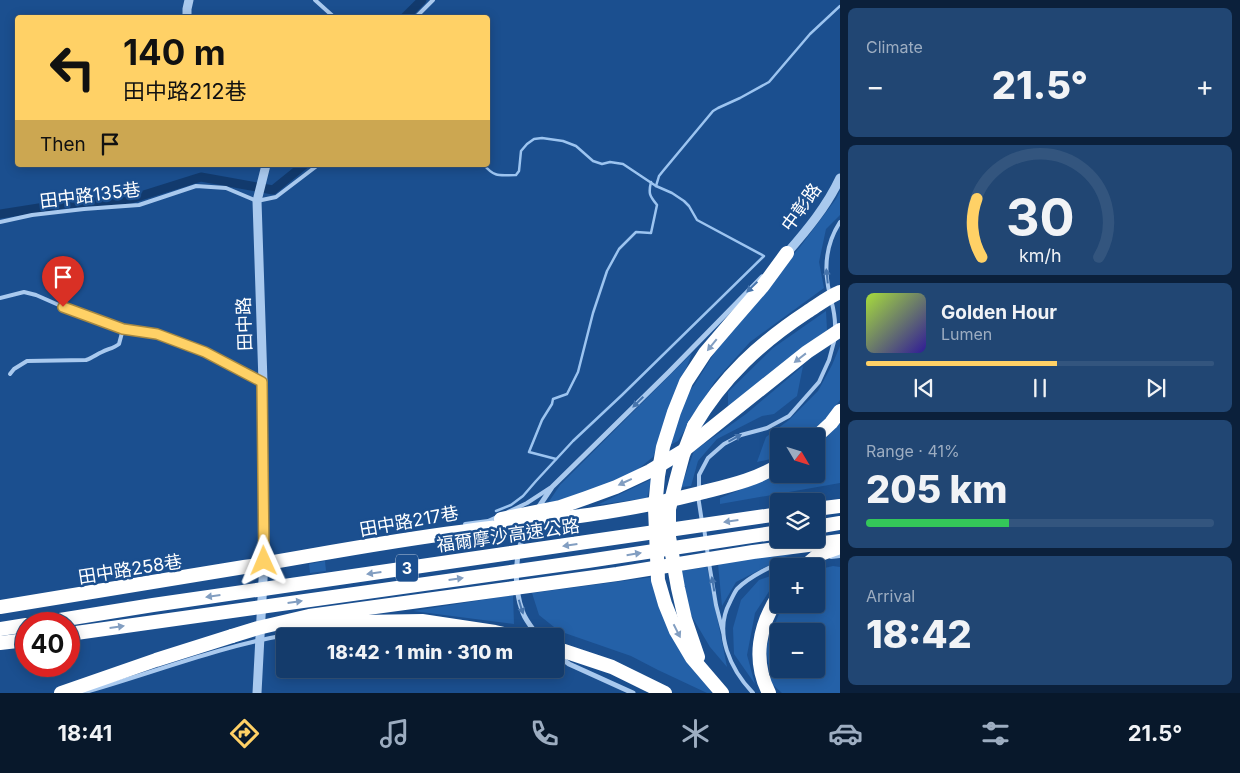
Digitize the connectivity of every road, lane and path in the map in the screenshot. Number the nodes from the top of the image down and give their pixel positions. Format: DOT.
graph roads {
  1 [pos="189,0"];
  2 [pos="315,0"];
  3 [pos="433,0"];
  4 [pos="187,15"];
  5 [pos="332,15"];
  6 [pos="419,15"];
  7 [pos="266,167"];
  8 [pos="315,167"];
  9 [pos="840,178"];
  10 [pos="258,197"];
  11 [pos="0,222"];
  12 [pos="840,222"];
  13 [pos="787,253"];
  14 [pos="840,292"];
  15 [pos="0,298"];
  16 [pos="123,329"];
  17 [pos="840,330"];
  18 [pos="10,374"];
  19 [pos="262,382"];
  20 [pos="840,411"];
  21 [pos="825,429"];
  22 [pos="770,470"];
  23 [pos="552,487"];
  24 [pos="840,506"];
  25 [pos="825,508"];
  26 [pos="770,515"];
  27 [pos="840,523"];
  28 [pos="825,526"];
  29 [pos="459,529"];
  30 [pos="770,533"];
  31 [pos="410,534"];
  32 [pos="840,541"];
  33 [pos="840,547"];
  34 [pos="840,556"];
  35 [pos="815,558"];
  36 [pos="264,561"];
  37 [pos="0,606"];
  38 [pos="770,610"];
  39 [pos="80,617"];
  40 [pos="406,626"];
  41 [pos="15,627"];
  42 [pos="301,628"];
  43 [pos="468,628"];
  44 [pos="533,628"];
  45 [pos="0,630"];
  46 [pos="276,631"];
  47 [pos="80,632"];
  48 [pos="723,632"];
  49 [pos="232,636"];
  50 [pos="259,640"];
  51 [pos="15,641"];
  52 [pos="0,643"];
  53 [pos="564,651"];
  54 [pos="564,660"];
  55 [pos="705,674"];
  56 [pos="61,693"];
  57 [pos="82,693"];
  58 [pos="257,693"];
  59 [pos="633,693"];
  60 [pos="665,693"];
  61 [pos="722,693"];
  62 [pos="754,693"];
  63 [pos="769,693"];
  1 -- 4 [label="street"];
  2 -- 5 [label="lane"];
  3 -- 6 [label="lane"];
  7 -- 10 [label="street, 田中路"];
  8 -- 10 [label="lane"];
  9 -- 13 [label="street, 中彰路"];
  10 -- 11 [label="lane, 田中路135巷"];
  10 -- 19 [label="street, 田中路"];
  48 -- 12 [label="lane, one-way"];
  13 -- 23 [label="street, one-way"];
  13 -- 55 [label="highway, one-way"];
  14 -- 55 [label="highway, bridge"];
  15 -- 16 [label="lane"];
  16 -- 18 [label="lane"];
  16 -- 19 [label="lane"];
  17 -- 29 [label="highway, one-way, bridge"];
  19 -- 36 [label="street, 田中路"];
  20 -- 21 [label="highway"];
  22 -- 29 [label="highway, bridge"];
  23 -- 29 [label="lane, 田中路217巷"];
  23 -- 44 [label="street, one-way"];
  24 -- 25 [label="highway"];
  26 -- 39 [label="highway, 福爾摩沙高速公路 / 3, one-way, bridge"];
  27 -- 28 [label="highway"];
  29 -- 37 [label="highway, bridge"];
  47 -- 30 [label="highway, 福爾摩沙高速公路 / 3, one-way, bridge"];
  31 -- 36 [label="lane, 田中路217巷"];
  32 -- 49 [label="highway, bridge"];
  33 -- 35 [label="highway, bridge"];
  34 -- 48 [label="lane"];
  36 -- 37 [label="lane, 田中路258巷"];
  36 -- 50 [label="street, 田中路"];
  38 -- 63 [label="highway"];
  40 -- 50 [label="lane"];
  41 -- 45 [label="highway"];
  42 -- 43 [label="highway, bridge"];
  46 -- 49 [label="highway, bridge"];
  48 -- 62 [label="lane"];
  49 -- 56 [label="highway"];
  50 -- 57 [label="lane"];
  50 -- 58 [label="street, 田中路"];
  51 -- 52 [label="highway"];
  53 -- 60 [label="highway"];
  54 -- 59 [label="street"];
  55 -- 61 [label="highway"];
}
